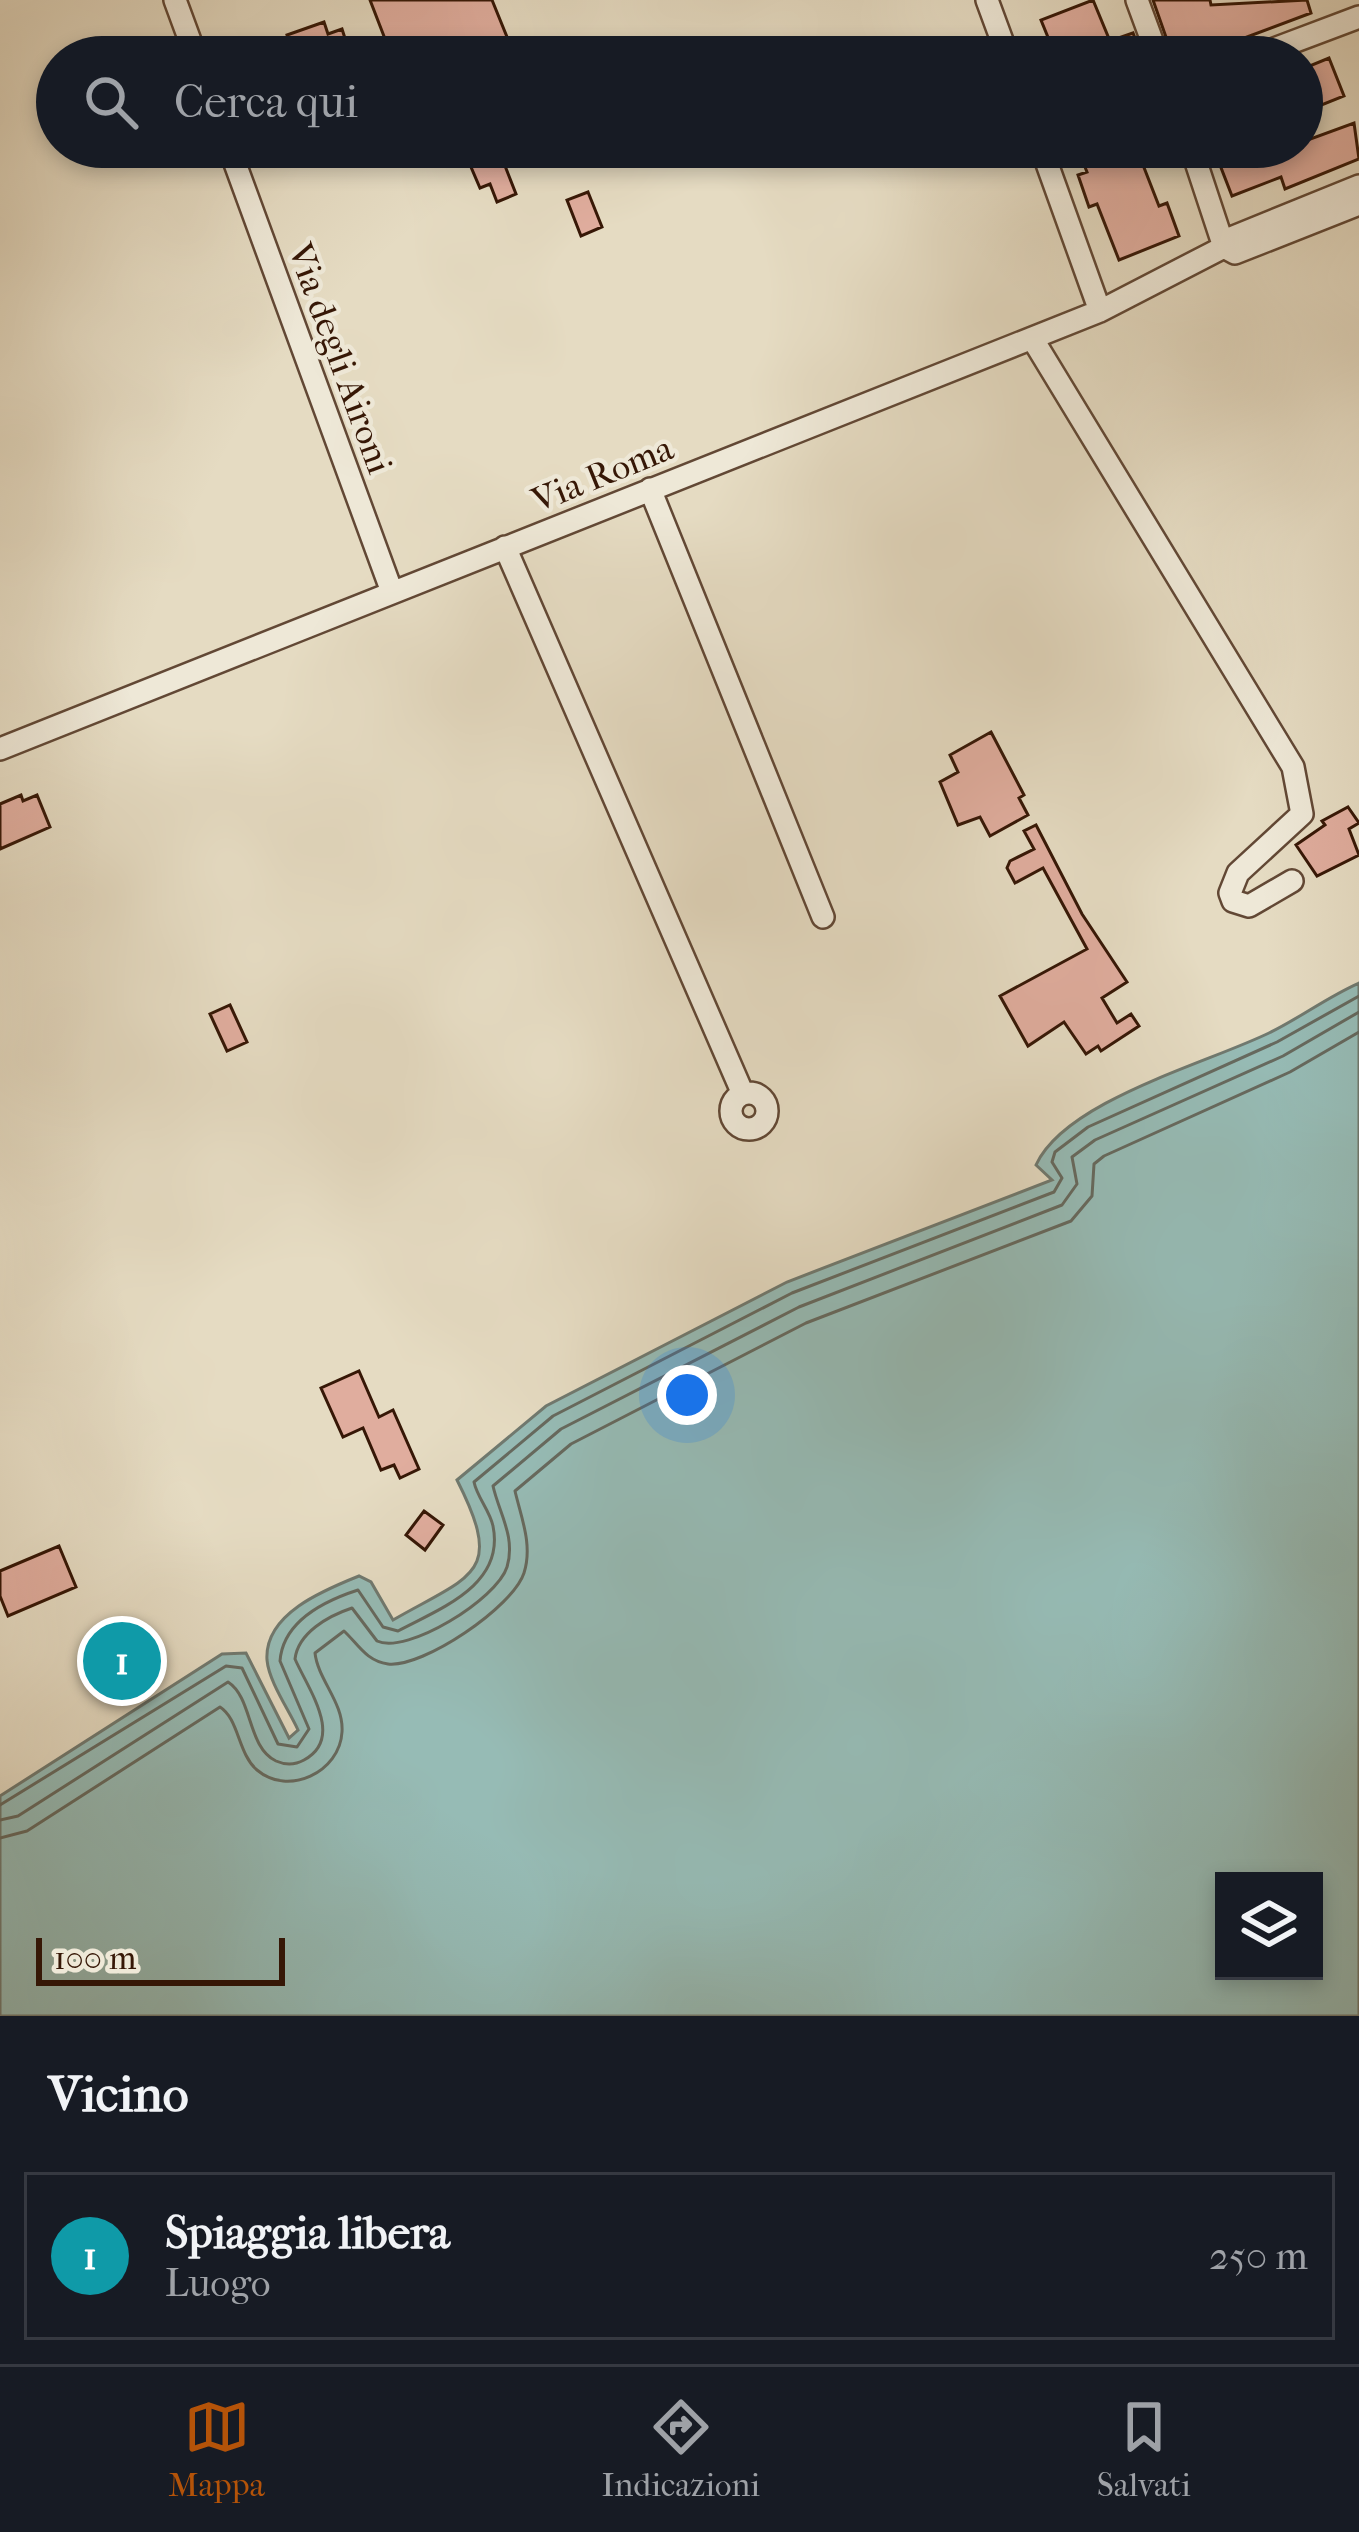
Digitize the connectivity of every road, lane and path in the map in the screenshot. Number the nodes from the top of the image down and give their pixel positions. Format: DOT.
graph roads {
  1 [pos="175,0"];
  2 [pos="988,0"];
  3 [pos="1137,0"];
  4 [pos="1359,17"];
  5 [pos="188,36"];
  6 [pos="1001,36"];
  7 [pos="1150,36"];
  8 [pos="1308,36"];
  9 [pos="237,168"];
  10 [pos="1049,168"];
  11 [pos="1198,168"];
  12 [pos="1359,186"];
  13 [pos="1359,204"];
  14 [pos="1224,247"];
  15 [pos="1100,311"];
  16 [pos="1032,338"];
  17 [pos="650,489"];
  18 [pos="505,547"];
  19 [pos="392,592"];
  20 [pos="0,749"];
  21 [pos="1292,881"];
  22 [pos="823,916"];
  23 [pos="743,1094"];
  1 -- 5 [label="street"];
  2 -- 6 [label="street"];
  3 -- 7 [label="street"];
  4 -- 8 [label="street"];
  9 -- 19 [label="street, Via degli Aironi"];
  10 -- 15 [label="street"];
  11 -- 14 [label="street"];
  12 -- 14 [label="street, Via Roma"];
  13 -- 14 [label="street, Via Roma"];
  14 -- 15 [label="street, Via Roma"];
  15 -- 16 [label="street, Via Roma"];
  16 -- 17 [label="street, Via Roma"];
  16 -- 21 [label="street"];
  17 -- 18 [label="street, Via Roma"];
  17 -- 22 [label="street"];
  18 -- 19 [label="street, Via Roma"];
  18 -- 23 [label="street"];
  19 -- 20 [label="street, Via Roma"];
}
